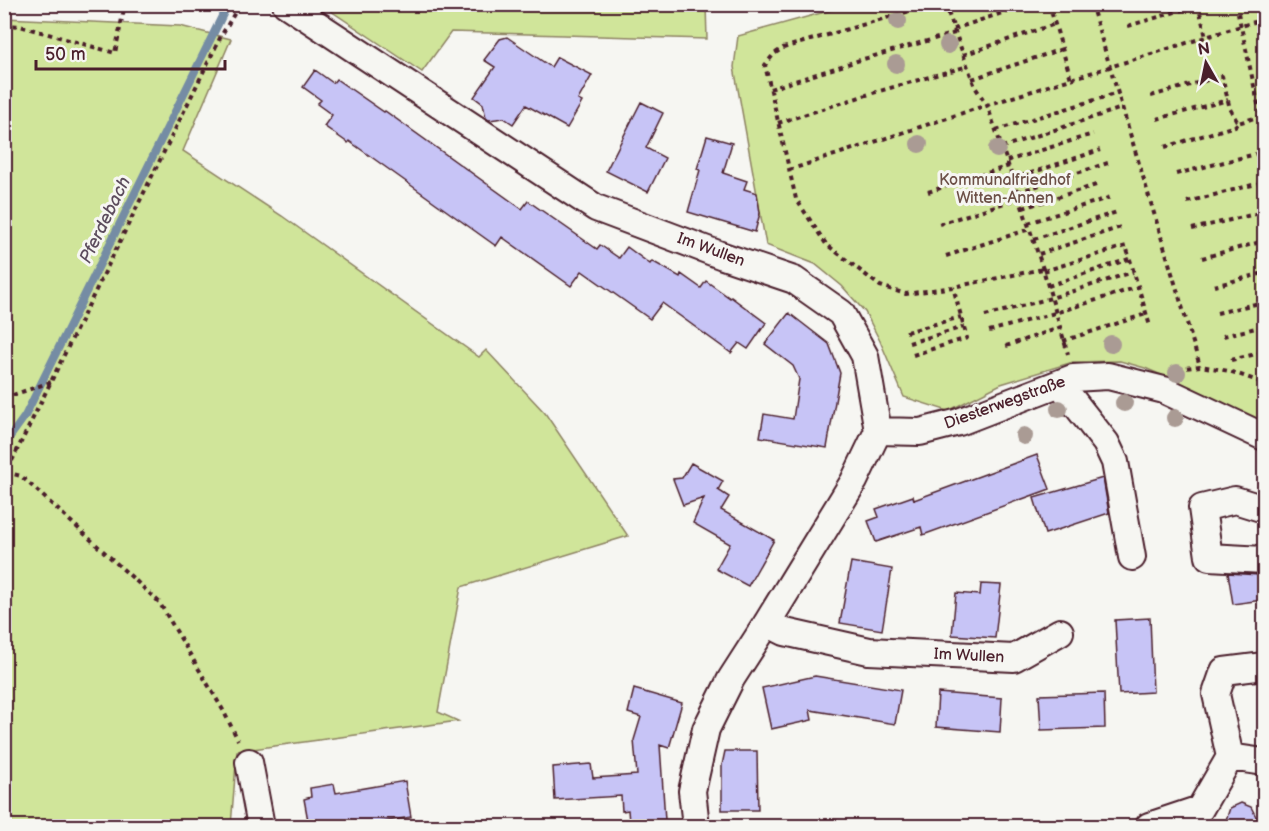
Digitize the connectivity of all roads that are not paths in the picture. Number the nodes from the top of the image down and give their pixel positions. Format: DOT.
graph roads {
  1 [pos="286,4"];
  2 [pos="1067,381"];
  3 [pos="878,431"];
  4 [pos="1264,436"];
  5 [pos="1264,509"];
  6 [pos="1132,557"];
  7 [pos="1264,560"];
  8 [pos="767,623"];
  9 [pos="1060,632"];
  10 [pos="1264,666"];
  11 [pos="1230,757"];
  12 [pos="249,762"];
  13 [pos="1264,762"];
  14 [pos="1203,818"];
  15 [pos="261,826"];
  16 [pos="696,826"];
  17 [pos="1149,826"];
  1 -- 3 [label="street, Im Wullen"];
  2 -- 3 [label="street, Diesterwegstraße"];
  2 -- 4 [label="street, Diesterwegstraße"];
  2 -- 6 [label="street"];
  3 -- 8 [label="street"];
  5 -- 7 [label="street"];
  8 -- 9 [label="street, Im Wullen"];
  8 -- 16 [label="street"];
  10 -- 11 [label="street"];
  11 -- 13 [label="street"];
  11 -- 14 [label="street"];
  12 -- 15 [label="street"];
  14 -- 17 [label="street"];
}
